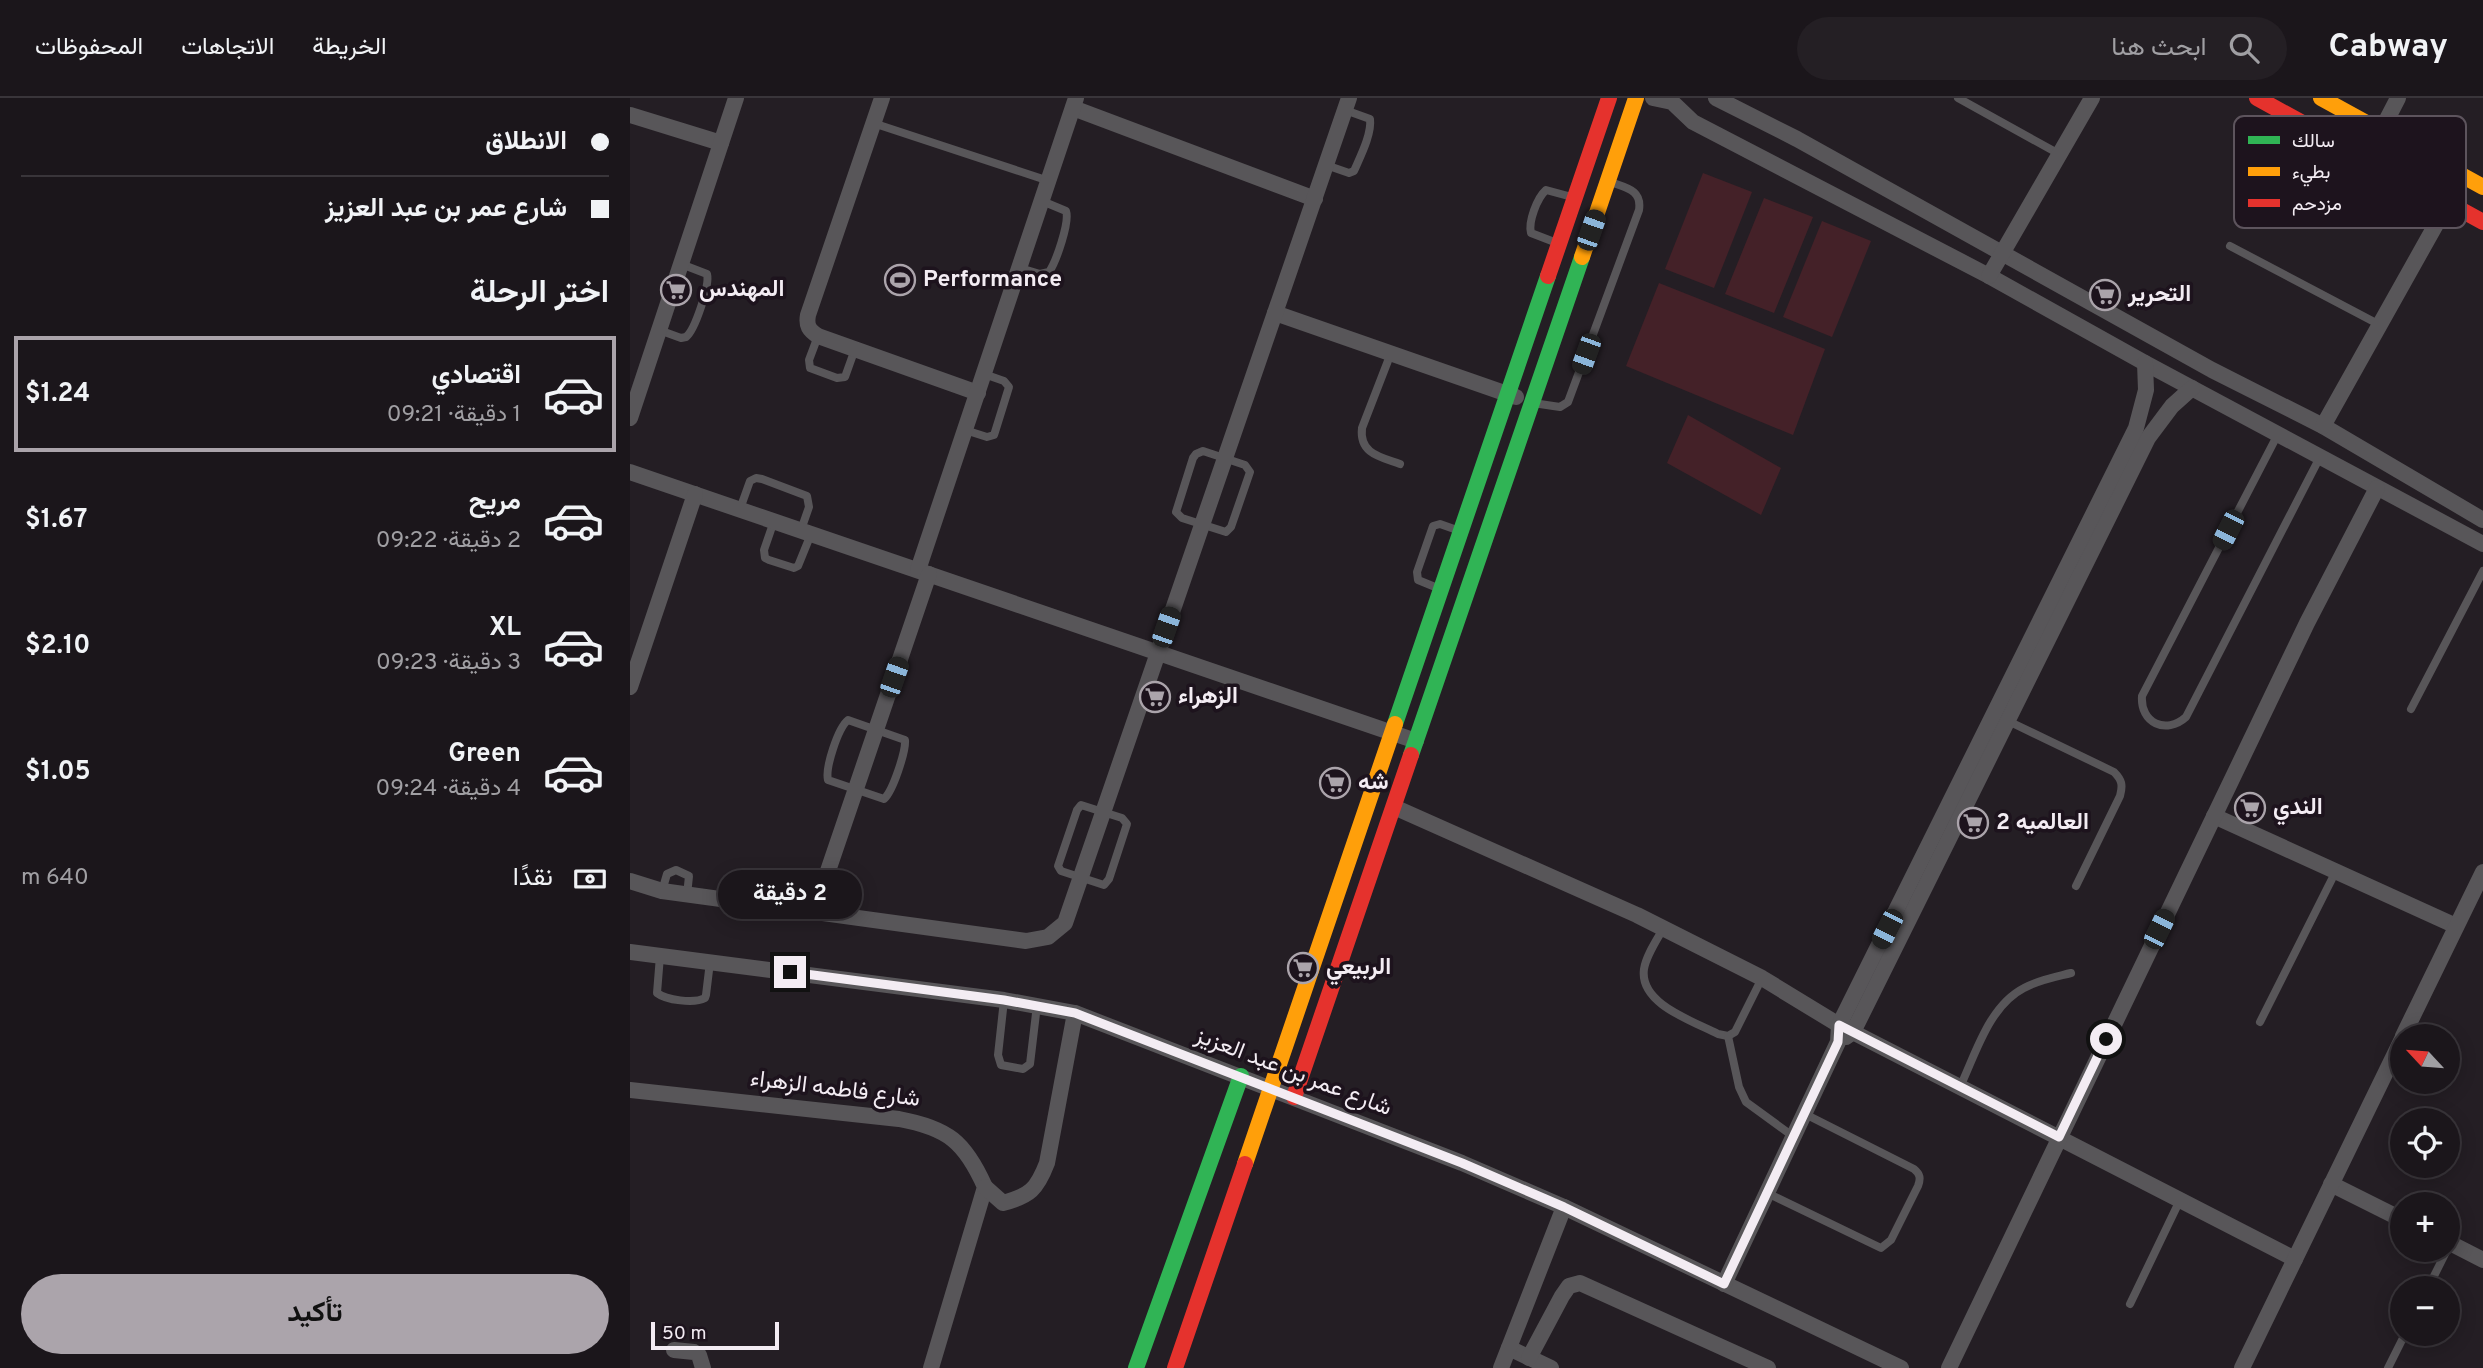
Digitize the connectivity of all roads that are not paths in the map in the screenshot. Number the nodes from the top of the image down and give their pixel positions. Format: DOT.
graph roads {
  1 [pos="736,98"];
  2 [pos="882,98"];
  3 [pos="1609,98"];
  4 [pos="1636,98"];
  5 [pos="1653,98"];
  6 [pos="1716,98"];
  7 [pos="1958,98"];
  8 [pos="2092,98"];
  9 [pos="2257,98"];
  10 [pos="2320,98"];
  11 [pos="2398,98"];
  12 [pos="1675,99"];
  13 [pos="1075,103"];
  14 [pos="1347,104"];
  15 [pos="630,115"];
  16 [pos="2290,116"];
  17 [pos="2353,116"];
  18 [pos="2389,116"];
  19 [pos="873,123"];
  20 [pos="721,143"];
  21 [pos="2061,155"];
  22 [pos="1326,165"];
  23 [pos="2466,178"];
  24 [pos="1049,180"];
  25 [pos="1608,181"];
  26 [pos="2483,187"];
  27 [pos="1574,198"];
  28 [pos="1315,199"];
  29 [pos="1042,201"];
  30 [pos="2466,213"];
  31 [pos="2483,222"];
  32 [pos="2434,228"];
  33 [pos="1559,244"];
  34 [pos="2230,246"];
  35 [pos="2003,253"];
  36 [pos="681,264"];
  37 [pos="1020,268"];
  38 [pos="1989,276"];
  39 [pos="1275,313"];
  40 [pos="2380,325"];
  41 [pos="659,330"];
  42 [pos="818,336"];
  43 [pos="855,349"];
  44 [pos="1391,353"];
  45 [pos="2145,363"];
  46 [pos="984,374"];
  47 [pos="2192,388"];
  48 [pos="978,393"];
  49 [pos="1507,394"];
  50 [pos="1532,402"];
  51 [pos="630,418"];
  52 [pos="2323,426"];
  53 [pos="965,430"];
  54 [pos="2277,434"];
  55 [pos="2320,457"];
  56 [pos="1225,458"];
  57 [pos="1401,464"];
  58 [pos="630,472"];
  59 [pos="2377,488"];
  60 [pos="695,494"];
  61 [pos="740,509"];
  62 [pos="2483,520"];
  63 [pos="774,521"];
  64 [pos="1202,525"];
  65 [pos="1460,531"];
  66 [pos="806,532"];
  67 [pos="2483,544"];
  68 [pos="923,572"];
  69 [pos="2483,572"];
  70 [pos="1441,589"];
  71 [pos="1158,653"];
  72 [pos="635,658"];
  73 [pos="630,687"];
  74 [pos="2412,709"];
  75 [pos="2001,717"];
  76 [pos="876,728"];
  77 [pos="1392,733"];
  78 [pos="1416,741"];
  79 [pos="855,790"];
  80 [pos="1394,807"];
  81 [pos="1102,811"];
  82 [pos="2214,816"];
  83 [pos="2336,871"];
  84 [pos="2483,872"];
  85 [pos="1079,878"];
  86 [pos="630,881"];
  87 [pos="2076,886"];
  88 [pos="662,891"];
  89 [pos="687,895"];
  90 [pos="814,912"];
  91 [pos="2456,926"];
  92 [pos="1663,929"];
  93 [pos="630,952"];
  94 [pos="660,956"];
  95 [pos="710,961"];
  96 [pos="2071,973"];
  97 [pos="1762,978"];
  98 [pos="1004,1000"];
  99 [pos="1037,1005"];
  100 [pos="1075,1013"];
  101 [pos="2260,1022"];
  102 [pos="2409,1024"];
  103 [pos="1846,1028"];
  104 [pos="1728,1036"];
  105 [pos="2390,1063"];
  106 [pos="1241,1076"];
  107 [pos="1960,1087"];
  108 [pos="1270,1088"];
  109 [pos="630,1090"];
  110 [pos="1294,1097"];
  111 [pos="1805,1114"];
  112 [pos="1794,1137"];
  113 [pos="2059,1137"];
  114 [pos="2331,1184"];
  115 [pos="985,1187"];
  116 [pos="1767,1193"];
  117 [pos="2180,1200"];
  118 [pos="1564,1207"];
  119 [pos="2390,1214"];
  120 [pos="2460,1251"];
  121 [pos="2295,1259"];
  122 [pos="2483,1260"];
  123 [pos="1724,1284"];
  124 [pos="2130,1304"];
  125 [pos="2399,1346"];
  126 [pos="1509,1348"];
  127 [pos="674,1350"];
  128 [pos="1529,1358"];
  129 [pos="703,1368"];
  130 [pos="932,1368"];
  131 [pos="1136,1368"];
  132 [pos="1175,1368"];
  133 [pos="1501,1368"];
  134 [pos="1551,1368"];
  135 [pos="1768,1368"];
  136 [pos="1901,1368"];
  137 [pos="1949,1368"];
  138 [pos="2242,1368"];
  139 [pos="2388,1368"];
  1 -- 20 [label="street"];
  2 -- 19 [label="street"];
  3 -- 27 [label="street"];
  4 -- 25 [label="street"];
  5 -- 12 [label="street"];
  6 -- 35 [label="street"];
  7 -- 21 [label="lane"];
  8 -- 21 [label="street"];
  9 -- 16 [label="street"];
  10 -- 17 [label="street"];
  11 -- 18 [label="street"];
  12 -- 38 [label="street"];
  13 -- 24 [label="street"];
  13 -- 28 [label="street"];
  14 -- 22 [label="street"];
  14 -- 22 [label="lane"];
  15 -- 20 [label="street"];
  19 -- 24 [label="lane"];
  19 -- 42 [label="street"];
  20 -- 36 [label="street"];
  21 -- 35 [label="street"];
  22 -- 28 [label="street"];
  23 -- 26 [label="street"];
  24 -- 29 [label="street"];
  25 -- 50 [label="street"];
  25 -- 50 [label="lane"];
  27 -- 33 [label="street"];
  27 -- 33 [label="lane"];
  28 -- 39 [label="street"];
  29 -- 37 [label="street"];
  29 -- 37 [label="lane"];
  30 -- 31 [label="street"];
  32 -- 40 [label="street"];
  33 -- 49 [label="street"];
  34 -- 40 [label="lane"];
  35 -- 38 [label="street"];
  35 -- 52 [label="street"];
  36 -- 41 [label="street"];
  36 -- 41 [label="lane"];
  37 -- 46 [label="street"];
  38 -- 45 [label="street"];
  39 -- 44 [label="street"];
  39 -- 56 [label="street"];
  40 -- 52 [label="street"];
  41 -- 51 [label="street"];
  42 -- 43 [label="street"];
  42 -- 43 [label="lane"];
  43 -- 48 [label="street"];
  44 -- 49 [label="street"];
  44 -- 57 [label="lane"];
  45 -- 47 [label="street"];
  45 -- 75 [label="street"];
  46 -- 48 [label="street"];
  46 -- 53 [label="lane"];
  47 -- 54 [label="street"];
  47 -- 75 [label="street"];
  48 -- 53 [label="street"];
  49 -- 50 [label="street"];
  49 -- 65 [label="street"];
  50 -- 78 [label="street"];
  52 -- 62 [label="street"];
  53 -- 68 [label="street"];
  54 -- 55 [label="street"];
  54 -- 55 [label="lane"];
  55 -- 59 [label="street"];
  56 -- 64 [label="street"];
  56 -- 64 [label="lane"];
  56 -- 64 [label="lane"];
  58 -- 60 [label="street"];
  59 -- 67 [label="street"];
  59 -- 82 [label="street"];
  60 -- 61 [label="street"];
  60 -- 72 [label="street"];
  61 -- 63 [label="street"];
  61 -- 66 [label="lane"];
  63 -- 66 [label="street"];
  63 -- 66 [label="lane"];
  64 -- 71 [label="street"];
  65 -- 70 [label="street"];
  65 -- 70 [label="lane"];
  66 -- 68 [label="street"];
  68 -- 71 [label="street"];
  68 -- 76 [label="street"];
  69 -- 74 [label="lane"];
  70 -- 77 [label="street"];
  71 -- 77 [label="street"];
  71 -- 81 [label="street"];
  72 -- 73 [label="street"];
  75 -- 87 [label="lane"];
  75 -- 103 [label="street"];
  76 -- 79 [label="street"];
  76 -- 79 [label="lane"];
  76 -- 79 [label="lane"];
  77 -- 78 [label="street"];
  77 -- 108 [label="street"];
  78 -- 80 [label="street"];
  79 -- 90 [label="street"];
  80 -- 92 [label="street"];
  80 -- 110 [label="street"];
  81 -- 85 [label="street"];
  81 -- 85 [label="lane"];
  81 -- 85 [label="lane"];
  82 -- 83 [label="street"];
  82 -- 113 [label="street"];
  83 -- 91 [label="street"];
  83 -- 101 [label="lane"];
  84 -- 91 [label="street"];
  85 -- 90 [label="street"];
  86 -- 88 [label="street"];
  88 -- 89 [label="street"];
  88 -- 89 [label="lane"];
  89 -- 90 [label="street"];
  91 -- 102 [label="street"];
  92 -- 97 [label="street"];
  92 -- 104 [label="lane"];
  93 -- 94 [label="street, شارع عمر بن عبد العزيز"];
  94 -- 95 [label="street, شارع عمر بن عبد العزيز"];
  94 -- 95 [label="lane"];
  95 -- 98 [label="street, شارع عمر بن عبد العزيز"];
  96 -- 107 [label="lane"];
  97 -- 103 [label="street"];
  97 -- 104 [label="lane"];
  98 -- 99 [label="street, شارع عمر بن عبد العزيز"];
  98 -- 99 [label="lane"];
  99 -- 100 [label="street, شارع عمر بن عبد العزيز"];
  100 -- 106 [label="street, شارع عمر بن عبد العزيز"];
  100 -- 115 [label="street"];
  103 -- 107 [label="street"];
  103 -- 111 [label="street"];
  104 -- 112 [label="lane"];
  105 -- 114 [label="street"];
  106 -- 108 [label="street, شارع عمر بن عبد العزيز"];
  106 -- 131 [label="street"];
  107 -- 113 [label="street"];
  108 -- 110 [label="street, شارع عمر بن عبد العزيز"];
  108 -- 132 [label="street"];
  109 -- 115 [label="street, شارع فاطمه الزهراء"];
  110 -- 118 [label="street, شارع عمر بن عبد العزيز"];
  111 -- 112 [label="street"];
  111 -- 116 [label="lane"];
  112 -- 116 [label="street"];
  113 -- 117 [label="street"];
  113 -- 137 [label="street"];
  114 -- 119 [label="street"];
  114 -- 121 [label="street"];
  115 -- 130 [label="street"];
  116 -- 123 [label="street"];
  117 -- 121 [label="street"];
  117 -- 124 [label="lane"];
  118 -- 123 [label="street, شارع عمر بن عبد العزيز"];
  118 -- 126 [label="street"];
  120 -- 122 [label="street"];
  121 -- 138 [label="street"];
  123 -- 136 [label="street, شارع عمر بن عبد العزيز"];
  125 -- 139 [label="lane"];
  126 -- 128 [label="street"];
  126 -- 133 [label="street"];
  127 -- 129 [label="street"];
  128 -- 134 [label="street"];
  128 -- 135 [label="street"];
}
